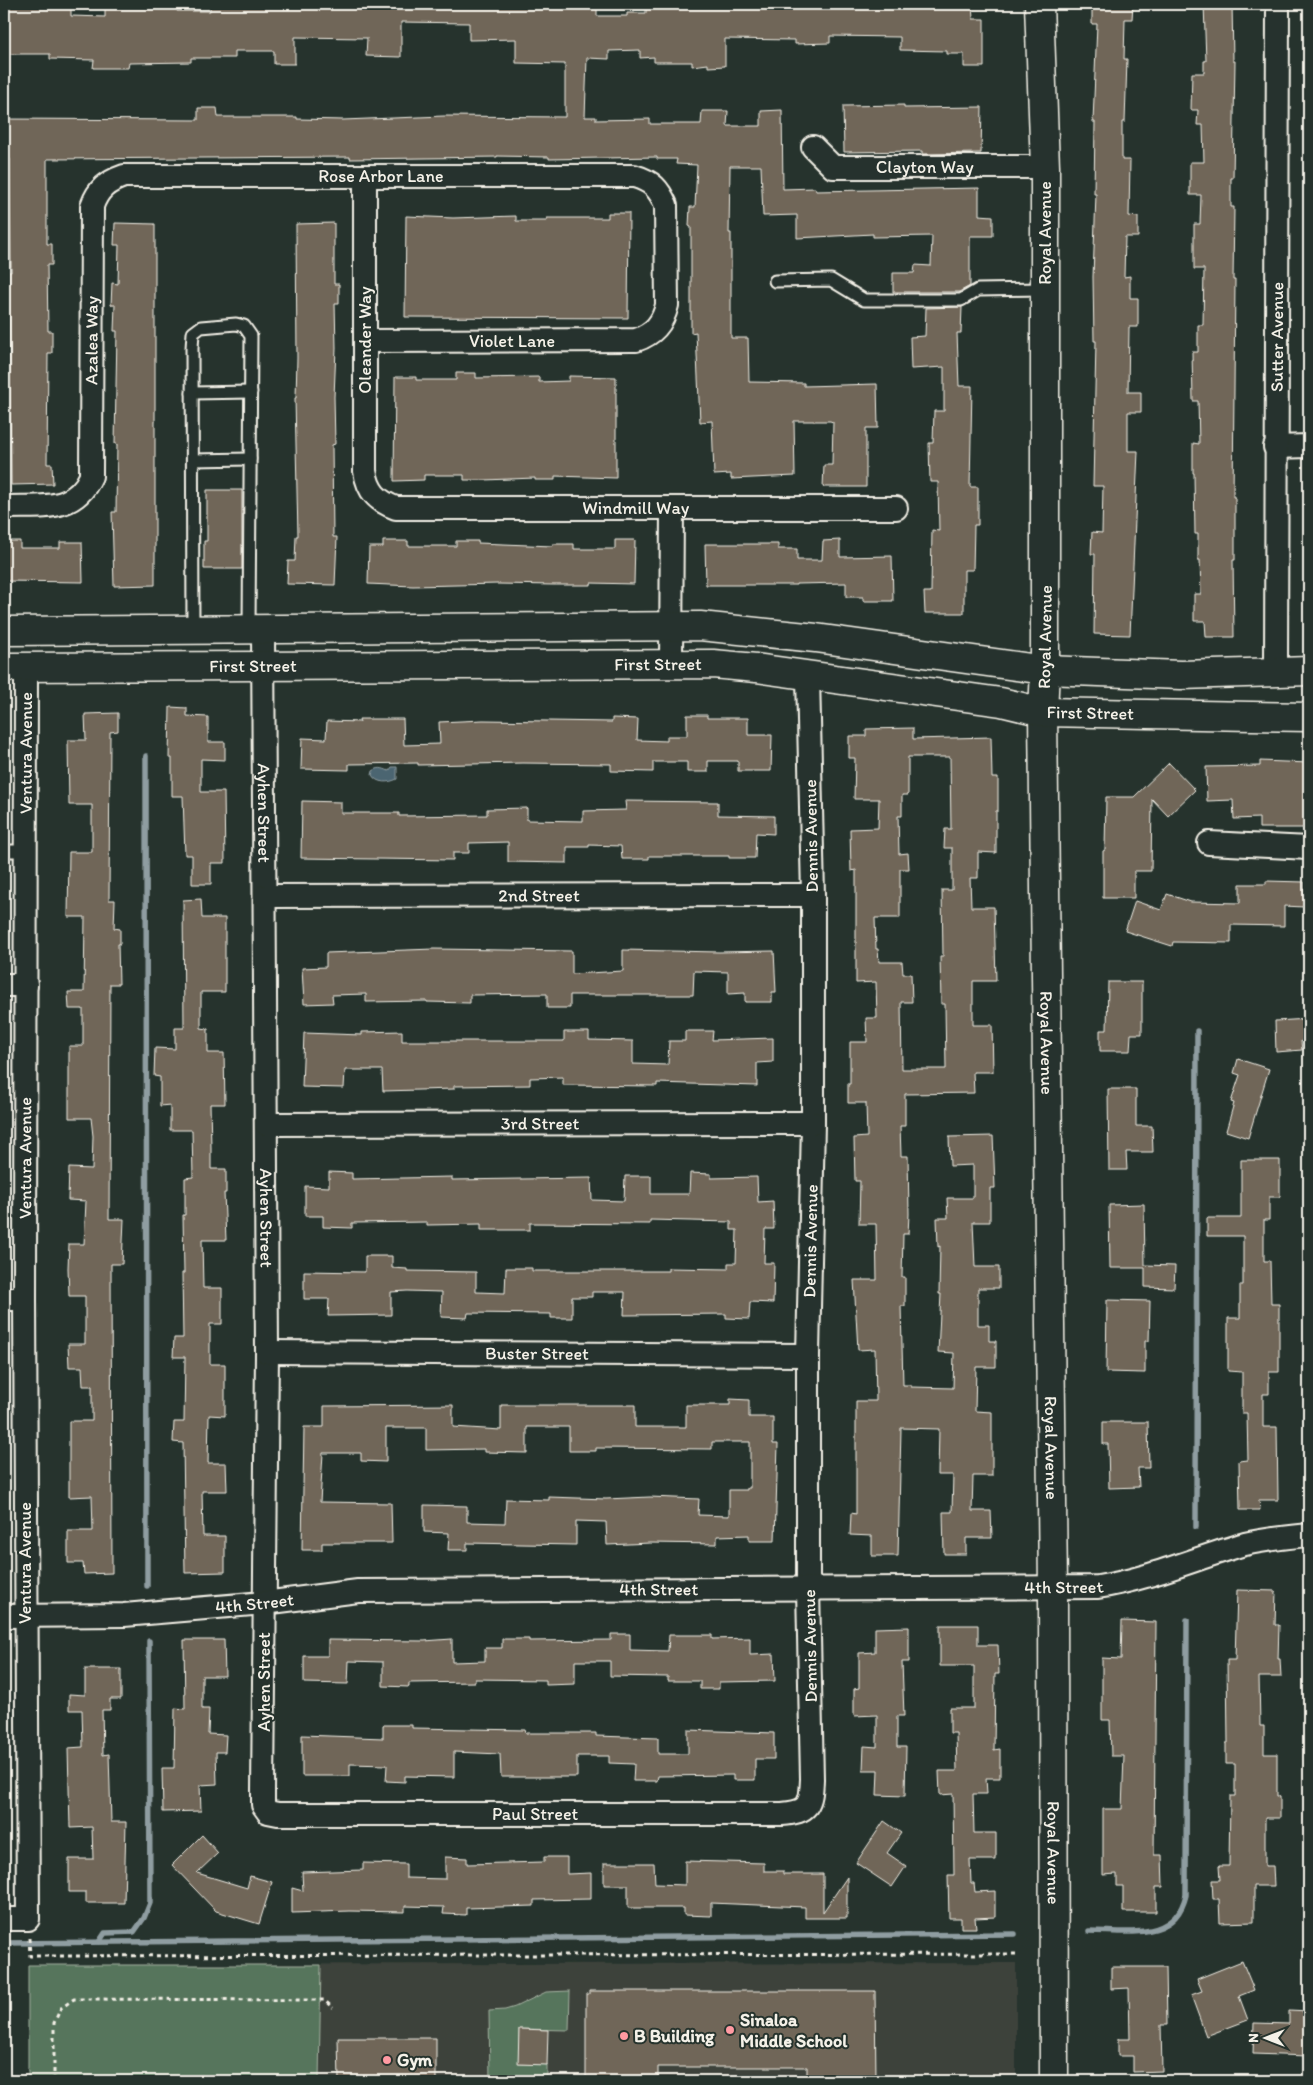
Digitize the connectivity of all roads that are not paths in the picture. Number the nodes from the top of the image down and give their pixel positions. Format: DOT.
graph roads {
  1 [pos="1039,4"];
  2 [pos="1278,4"];
  3 [pos="813,147"];
  4 [pos="1045,167"];
  5 [pos="365,176"];
  6 [pos="107,183"];
  7 [pos="775,281"];
  8 [pos="1045,289"];
  9 [pos="656,329"];
  10 [pos="365,341"];
  11 [pos="251,392"];
  12 [pos="192,393"];
  13 [pos="1309,446"];
  14 [pos="1275,447"];
  15 [pos="250,459"];
  16 [pos="192,460"];
  17 [pos="379,500"];
  18 [pos="4,506"];
  19 [pos="672,508"];
  20 [pos="896,508"];
  21 [pos="671,625"];
  22 [pos="256,629"];
  23 [pos="194,630"];
  24 [pos="4,631"];
  25 [pos="671,664"];
  26 [pos="264,665"];
  27 [pos="15,667"];
  28 [pos="1046,670"];
  29 [pos="1276,671"];
  30 [pos="1309,671"];
  31 [pos="808,676"];
  32 [pos="1043,712"];
  33 [pos="1309,717"];
  34 [pos="1209,843"];
  35 [pos="1309,848"];
  36 [pos="4,851"];
  37 [pos="26,851"];
  38 [pos="264,896"];
  39 [pos="813,896"];
  40 [pos="4,985"];
  41 [pos="26,985"];
  42 [pos="813,1123"];
  43 [pos="266,1124"];
  44 [pos="14,1299"];
  45 [pos="267,1352"];
  46 [pos="808,1355"];
  47 [pos="1309,1536"];
  48 [pos="808,1588"];
  49 [pos="1053,1588"];
  50 [pos="264,1603"];
  51 [pos="15,1616"];
  52 [pos="263,1805"];
  53 [pos="808,1805"];
  54 [pos="4,1920"];
  55 [pos="1054,2081"];
  1 -- 4 [label="main road, Royal Avenue"];
  2 -- 14 [label="street, Sutter Avenue"];
  3 -- 4 [label="street, Clayton Way"];
  4 -- 8 [label="main road, Royal Avenue"];
  5 -- 6 [label="street, Rose Arbor Lane"];
  5 -- 9 [label="street, Rose Arbor Lane"];
  5 -- 10 [label="street, Oleander Way"];
  6 -- 18 [label="street, Azalea Way"];
  7 -- 8 [label="lane"];
  8 -- 28 [label="main road, Royal Avenue"];
  9 -- 10 [label="street, Violet Lane"];
  10 -- 17 [label="street, Oleander Way"];
  11 -- 12 [label="lane"];
  11 -- 12 [label="lane"];
  11 -- 15 [label="lane"];
  12 -- 16 [label="lane"];
  13 -- 14 [label="street"];
  14 -- 29 [label="street, Sutter Avenue"];
  15 -- 16 [label="lane"];
  15 -- 22 [label="lane"];
  16 -- 23 [label="lane"];
  17 -- 19 [label="street, Windmill Way"];
  19 -- 20 [label="street, Windmill Way"];
  19 -- 21 [label="street"];
  21 -- 22 [label="main road, First Street"];
  21 -- 25 [label="street"];
  21 -- 28 [label="main road, First Street"];
  22 -- 23 [label="main road, First Street"];
  22 -- 26 [label="street, Ayhen Street"];
  23 -- 24 [label="main road, First Street"];
  25 -- 26 [label="main road, First Street"];
  25 -- 31 [label="main road, First Street"];
  26 -- 27 [label="main road, First Street"];
  26 -- 38 [label="street, Ayhen Street"];
  27 -- 37 [label="street, Ventura Avenue"];
  28 -- 29 [label="main road, First Street"];
  28 -- 32 [label="main road, Royal Avenue"];
  29 -- 30 [label="main road, First Street"];
  31 -- 32 [label="main road, First Street"];
  31 -- 39 [label="street, Dennis Avenue"];
  32 -- 33 [label="main road, First Street"];
  32 -- 49 [label="main road, Royal Avenue"];
  34 -- 35 [label="street"];
  36 -- 37 [label="lane"];
  37 -- 41 [label="street, Ventura Avenue"];
  38 -- 39 [label="street, 2nd Street"];
  38 -- 43 [label="street, Ayhen Street"];
  39 -- 42 [label="street, Dennis Avenue"];
  40 -- 41 [label="street"];
  41 -- 44 [label="street, Ventura Avenue"];
  42 -- 43 [label="street, 3rd Street"];
  42 -- 46 [label="street, Dennis Avenue"];
  43 -- 45 [label="street, Ayhen Street"];
  44 -- 51 [label="street, Ventura Avenue"];
  45 -- 46 [label="street, Buster Street"];
  45 -- 50 [label="street, Ayhen Street"];
  46 -- 48 [label="street, Dennis Avenue"];
  47 -- 49 [label="street, 4th Street"];
  48 -- 49 [label="street, 4th Street"];
  48 -- 50 [label="street, 4th Street"];
  48 -- 53 [label="street, Dennis Avenue"];
  49 -- 55 [label="main road, Royal Avenue"];
  50 -- 51 [label="street, 4th Street"];
  50 -- 52 [label="street, Ayhen Street"];
  51 -- 54 [label="street, Ventura Avenue"];
  52 -- 53 [label="street, Paul Street"];
}
